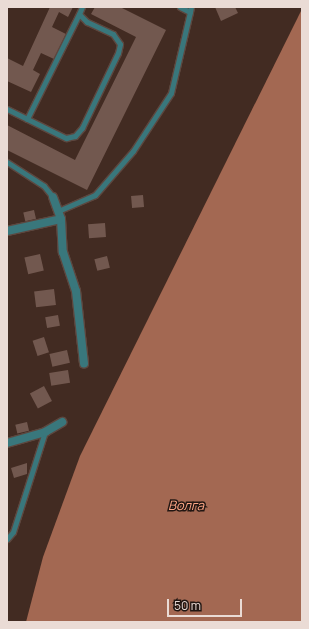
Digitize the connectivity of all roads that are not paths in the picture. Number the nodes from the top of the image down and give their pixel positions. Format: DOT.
graph roads {
  1 [pos="82,7"];
  2 [pos="180,7"];
  3 [pos="191,10"];
  4 [pos="78,14"];
  5 [pos="7,109"];
  6 [pos="27,119"];
  7 [pos="7,162"];
  8 [pos="53,197"];
  9 [pos="60,215"];
  10 [pos="7,231"];
  11 [pos="84,364"];
  12 [pos="62,422"];
  13 [pos="45,432"];
  14 [pos="7,443"];
  15 [pos="7,539"];
  1 -- 4 [label="lane"];
  2 -- 3 [label="lane"];
  3 -- 9 [label="lane"];
  4 -- 6 [label="lane"];
  4 -- 6 [label="lane"];
  5 -- 6 [label="lane"];
  7 -- 8 [label="lane"];
  8 -- 9 [label="street"];
  9 -- 10 [label="street"];
  9 -- 11 [label="street"];
  12 -- 13 [label="street"];
  13 -- 14 [label="street"];
  13 -- 15 [label="lane"];
}
